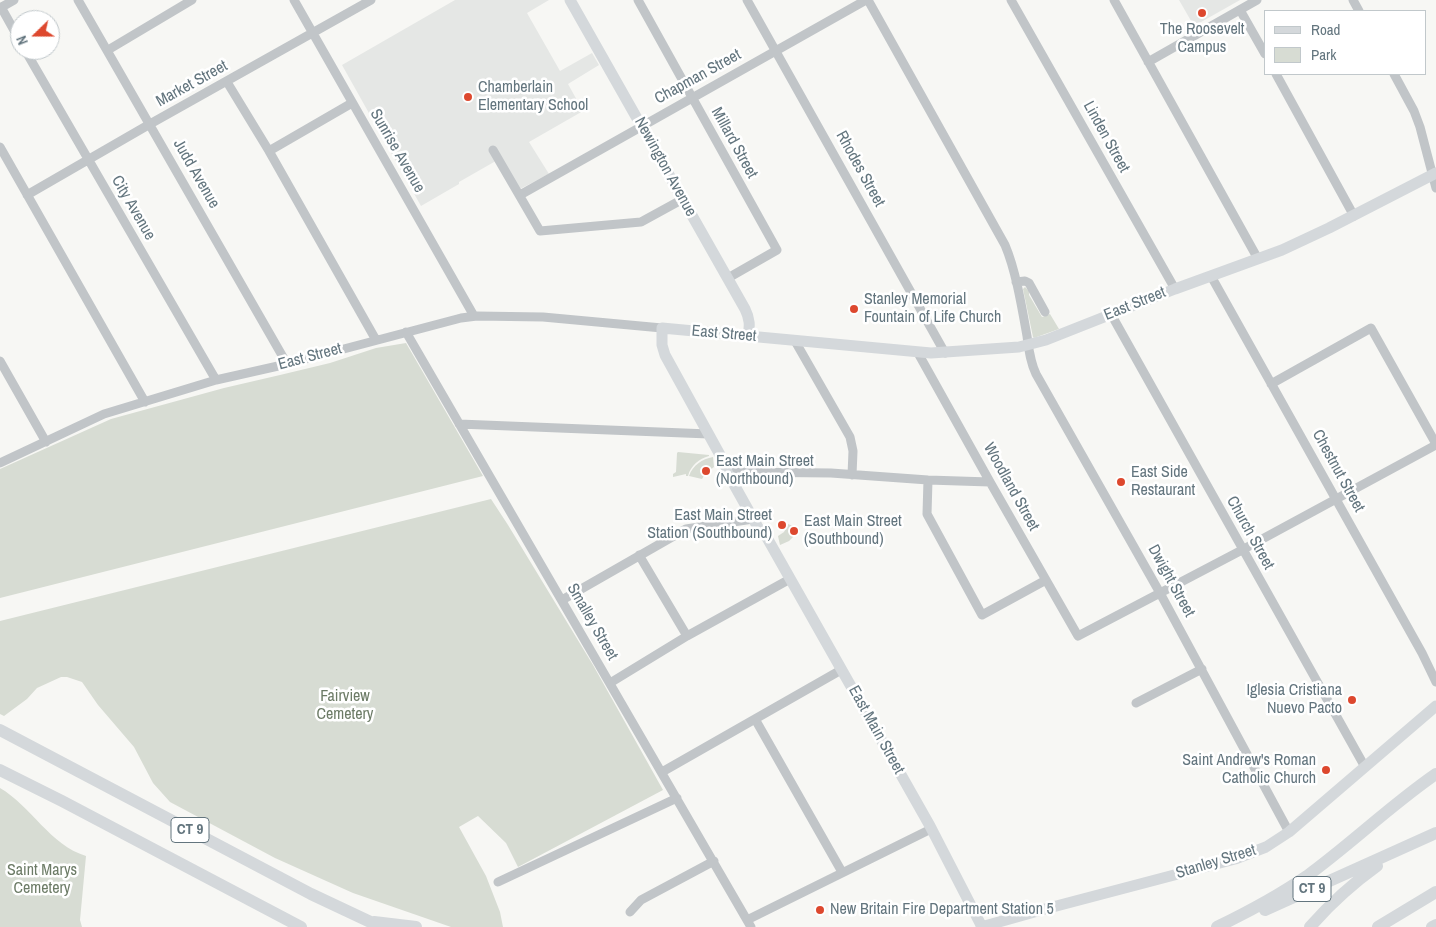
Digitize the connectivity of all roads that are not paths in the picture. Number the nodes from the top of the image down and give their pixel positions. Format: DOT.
graph roads {
  1 [pos="14,0"];
  2 [pos="78,0"];
  3 [pos="192,0"];
  4 [pos="294,0"];
  5 [pos="371,0"];
  6 [pos="570,0"];
  7 [pos="638,0"];
  8 [pos="748,0"];
  9 [pos="867,0"];
  10 [pos="1012,0"];
  11 [pos="1114,0"];
  12 [pos="1257,0"];
  13 [pos="1,8"];
  14 [pos="1240,10"];
  15 [pos="10,23"];
  16 [pos="313,33"];
  17 [pos="108,50"];
  18 [pos="776,50"];
  19 [pos="1264,52"];
  20 [pos="31,60"];
  21 [pos="1148,62"];
  22 [pos="1277,75"];
  23 [pos="1395,75"];
  24 [pos="227,82"];
  25 [pos="692,98"];
  26 [pos="352,103"];
  27 [pos="150,124"];
  28 [pos="642,126"];
  29 [pos="0,147"];
  30 [pos="493,150"];
  31 [pos="269,151"];
  32 [pos="88,160"];
  33 [pos="1434,174"];
  34 [pos="1436,188"];
  35 [pos="27,195"];
  36 [pos="520,195"];
  37 [pos="682,199"];
  38 [pos="1354,216"];
  39 [pos="1258,259"];
  40 [pos="1211,276"];
  41 [pos="728,278"];
  42 [pos="1016,282"];
  43 [pos="1174,289"];
  44 [pos="1045,312"];
  45 [pos="1110,314"];
  46 [pos="474,316"];
  47 [pos="662,328"];
  48 [pos="406,332"];
  49 [pos="748,336"];
  50 [pos="376,340"];
  51 [pos="795,341"];
  52 [pos="1028,345"];
  53 [pos="918,353"];
  54 [pos="945,353"];
  55 [pos="0,361"];
  56 [pos="287,364"];
  57 [pos="216,380"];
  58 [pos="1271,384"];
  59 [pos="145,402"];
  60 [pos="460,424"];
  61 [pos="709,434"];
  62 [pos="46,442"];
  63 [pos="1436,445"];
  64 [pos="0,463"];
  65 [pos="729,468"];
  66 [pos="852,475"];
  67 [pos="928,480"];
  68 [pos="990,482"];
  69 [pos="1336,499"];
  70 [pos="753,519"];
  71 [pos="766,536"];
  72 [pos="1242,550"];
  73 [pos="639,555"];
  74 [pos="790,579"];
  75 [pos="1046,580"];
  76 [pos="1160,593"];
  77 [pos="562,600"];
  78 [pos="687,636"];
  79 [pos="1202,669"];
  80 [pos="842,670"];
  81 [pos="1436,682"];
  82 [pos="610,683"];
  83 [pos="1136,703"];
  84 [pos="1436,706"];
  85 [pos="755,720"];
  86 [pos="0,730"];
  87 [pos="1365,767"];
  88 [pos="0,770"];
  89 [pos="662,772"];
  90 [pos="1436,774"];
  91 [pos="677,798"];
  92 [pos="931,829"];
  93 [pos="1289,832"];
  94 [pos="1436,833"];
  95 [pos="1408,845"];
  96 [pos="714,861"];
  97 [pos="842,872"];
  98 [pos="498,882"];
  99 [pos="1436,892"];
  100 [pos="630,912"];
  101 [pos="368,921"];
  102 [pos="749,923"];
  103 [pos="1436,924"];
  104 [pos="301,927"];
  105 [pos="381,927"];
  106 [pos="416,927"];
  107 [pos="982,927"];
  108 [pos="1217,927"];
  109 [pos="1226,927"];
  110 [pos="1310,927"];
  111 [pos="1378,927"];
  112 [pos="1432,927"];
  1 -- 13 [label="street"];
  2 -- 17 [label="street, Judd Avenue"];
  3 -- 17 [label="street"];
  4 -- 16 [label="street, Sunrise Avenue"];
  5 -- 16 [label="street, Market Street"];
  6 -- 28 [label="main road, Newington Avenue"];
  7 -- 25 [label="street, Millard Street"];
  8 -- 18 [label="street, Rhodes Street"];
  9 -- 18 [label="street, Chapman Street"];
  9 -- 42 [label="street, Dwight Street"];
  10 -- 43 [label="street, Linden Street"];
  11 -- 21 [label="street"];
  12 -- 14 [label="street"];
  13 -- 15 [label="street"];
  14 -- 19 [label="street"];
  14 -- 21 [label="street"];
  16 -- 24 [label="street, Market Street"];
  16 -- 26 [label="street, Sunrise Avenue"];
  17 -- 27 [label="street, Judd Avenue"];
  18 -- 25 [label="street, Chapman Street"];
  18 -- 54 [label="street, Rhodes Street"];
  20 -- 32 [label="street, City Avenue"];
  21 -- 39 [label="street"];
  22 -- 38 [label="street"];
  23 -- 33 [label="street"];
  24 -- 27 [label="street, Market Street"];
  24 -- 31 [label="street"];
  25 -- 28 [label="street, Chapman Street"];
  25 -- 41 [label="street, Millard Street"];
  26 -- 31 [label="street"];
  26 -- 46 [label="street, Sunrise Avenue"];
  27 -- 32 [label="street, Market Street"];
  27 -- 56 [label="street, Judd Avenue"];
  28 -- 36 [label="street, Chapman Street"];
  28 -- 37 [label="main road, Newington Avenue"];
  29 -- 35 [label="street"];
  30 -- 36 [label="street"];
  31 -- 50 [label="street"];
  32 -- 35 [label="street, Market Street"];
  32 -- 57 [label="street, City Avenue"];
  33 -- 34 [label="street"];
  33 -- 38 [label="main road, East Street"];
  35 -- 59 [label="street"];
  36 -- 37 [label="street"];
  37 -- 41 [label="main road, Newington Avenue"];
  38 -- 39 [label="main road, East Street"];
  39 -- 40 [label="main road, East Street"];
  40 -- 43 [label="main road, East Street"];
  40 -- 58 [label="street, Chestnut Street"];
  41 -- 49 [label="main road, Newington Avenue"];
  42 -- 44 [label="street"];
  42 -- 52 [label="street, Dwight Street"];
  43 -- 45 [label="main road, East Street"];
  45 -- 52 [label="main road, East Street"];
  45 -- 72 [label="street, Church Street"];
  46 -- 47 [label="street, East Street"];
  46 -- 48 [label="street, East Street"];
  47 -- 49 [label="main road, East Street"];
  47 -- 61 [label="main road, East Main Street"];
  48 -- 50 [label="street, East Street"];
  48 -- 60 [label="street, Smalley Street"];
  49 -- 51 [label="main road, East Street"];
  50 -- 56 [label="street, East Street"];
  51 -- 53 [label="main road, East Street"];
  51 -- 66 [label="street"];
  52 -- 54 [label="main road, East Street"];
  52 -- 76 [label="street, Dwight Street"];
  53 -- 54 [label="main road, East Street"];
  53 -- 68 [label="street, Woodland Street"];
  55 -- 62 [label="street"];
  56 -- 57 [label="street, East Street"];
  57 -- 59 [label="street, East Street"];
  58 -- 63 [label="street"];
  58 -- 69 [label="street, Chestnut Street"];
  59 -- 62 [label="street, East Street"];
  60 -- 61 [label="street"];
  60 -- 77 [label="street, Smalley Street"];
  61 -- 65 [label="main road, East Main Street"];
  62 -- 64 [label="street, East Street"];
  63 -- 69 [label="street"];
  65 -- 66 [label="street"];
  65 -- 70 [label="main road, East Main Street"];
  65 -- 71 [label="main road, East Main Street"];
  66 -- 67 [label="street"];
  67 -- 68 [label="street"];
  67 -- 75 [label="street"];
  68 -- 75 [label="street, Woodland Street"];
  69 -- 72 [label="street"];
  69 -- 81 [label="street, Chestnut Street"];
  70 -- 71 [label="main road, East Main Street"];
  70 -- 73 [label="street"];
  71 -- 74 [label="main road, East Main Street"];
  72 -- 76 [label="street"];
  72 -- 87 [label="street, Church Street"];
  73 -- 77 [label="street"];
  73 -- 78 [label="street"];
  74 -- 78 [label="street"];
  74 -- 80 [label="main road, East Main Street"];
  75 -- 76 [label="street, Woodland Street"];
  76 -- 79 [label="street, Dwight Street"];
  77 -- 82 [label="street, Smalley Street"];
  78 -- 82 [label="street"];
  79 -- 83 [label="street"];
  79 -- 93 [label="street, Dwight Street"];
  80 -- 85 [label="street"];
  80 -- 92 [label="main road, East Main Street"];
  82 -- 89 [label="street, Smalley Street"];
  84 -- 87 [label="main road, Stanley Street"];
  85 -- 89 [label="street"];
  85 -- 97 [label="street"];
  86 -- 101 [label="highway, CT 9"];
  87 -- 93 [label="main road, Stanley Street"];
  88 -- 104 [label="highway, CT 9"];
  89 -- 91 [label="street, Smalley Street"];
  90 -- 108 [label="highway"];
  91 -- 96 [label="street, Smalley Street"];
  91 -- 98 [label="street"];
  92 -- 97 [label="street"];
  92 -- 107 [label="main road, East Main Street"];
  93 -- 107 [label="main road, Stanley Street"];
  94 -- 95 [label="highway, CT 9"];
  95 -- 109 [label="highway, CT 9"];
  95 -- 110 [label="highway"];
  96 -- 100 [label="street"];
  96 -- 102 [label="street, Smalley Street"];
  97 -- 102 [label="street"];
  99 -- 111 [label="highway"];
  101 -- 105 [label="highway, CT 9"];
  101 -- 106 [label="highway"];
  103 -- 112 [label="highway"];
}
